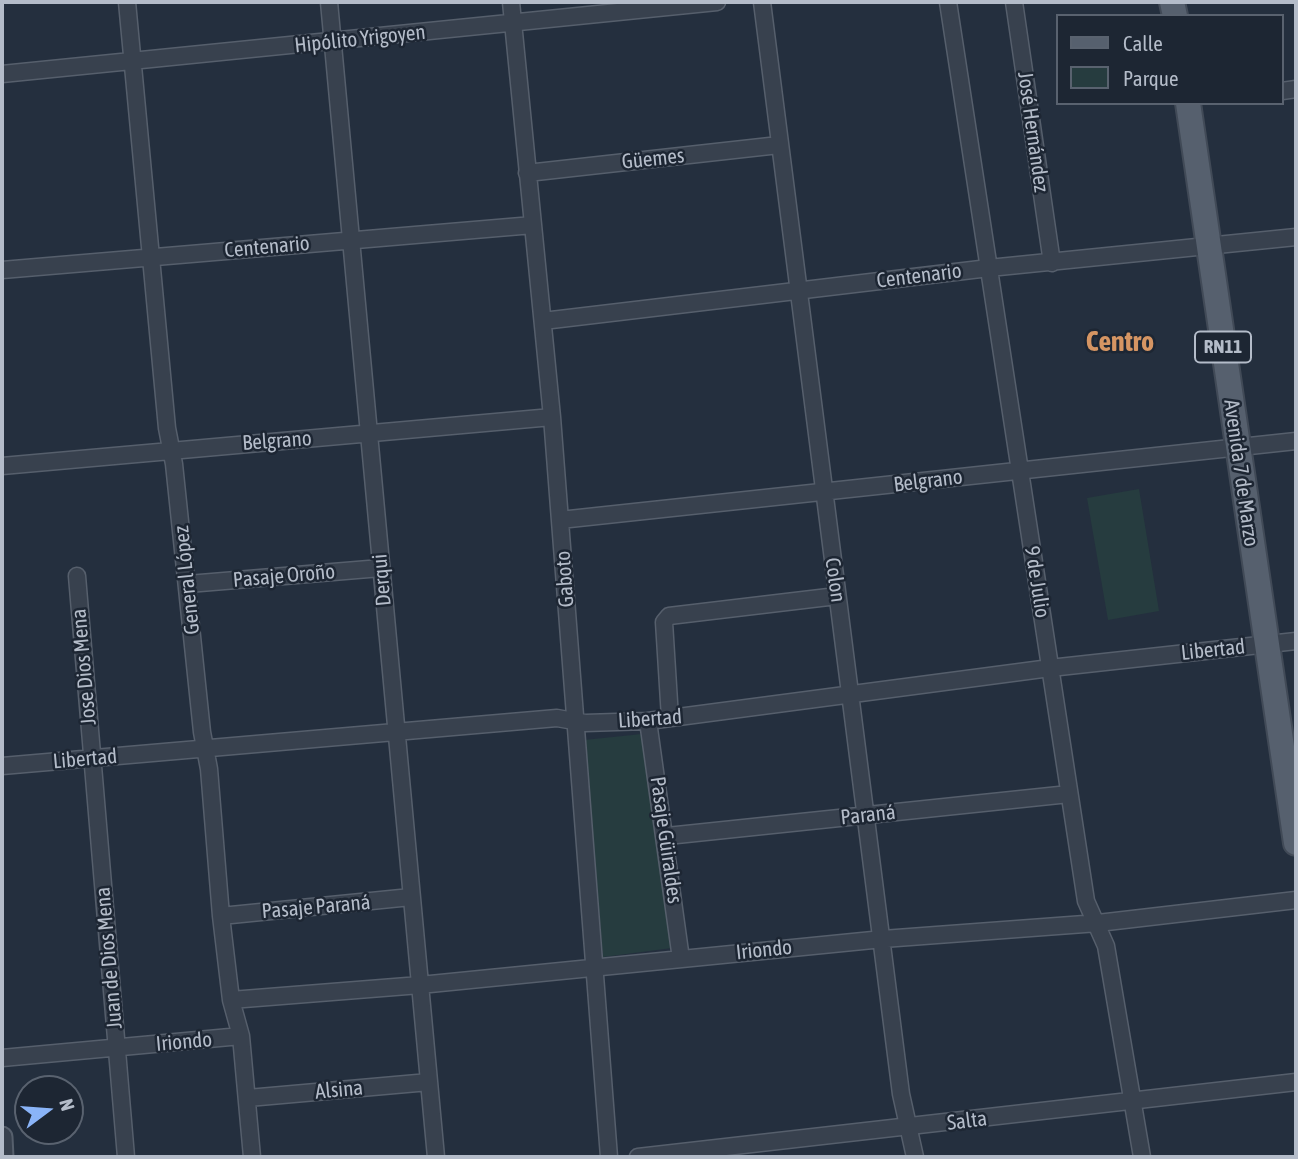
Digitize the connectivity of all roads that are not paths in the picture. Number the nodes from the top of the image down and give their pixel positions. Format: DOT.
graph roads {
  1 [pos="127,2"];
  2 [pos="329,2"];
  3 [pos="511,2"];
  4 [pos="717,2"];
  5 [pos="762,2"];
  6 [pos="948,2"];
  7 [pos="1014,2"];
  8 [pos="513,24"];
  9 [pos="333,42"];
  10 [pos="132,62"];
  11 [pos="2,74"];
  12 [pos="1188,105"];
  13 [pos="779,145"];
  14 [pos="527,173"];
  15 [pos="533,225"];
  16 [pos="1296,237"];
  17 [pos="351,240"];
  18 [pos="1210,246"];
  19 [pos="150,257"];
  20 [pos="1052,263"];
  21 [pos="989,268"];
  22 [pos="2,270"];
  23 [pos="797,290"];
  24 [pos="543,321"];
  25 [pos="552,418"];
  26 [pos="369,435"];
  27 [pos="1296,441"];
  28 [pos="1237,447"];
  29 [pos="171,449"];
  30 [pos="2,466"];
  31 [pos="1020,470"];
  32 [pos="823,494"];
  33 [pos="560,520"];
  34 [pos="381,568"];
  35 [pos="77,576"];
  36 [pos="187,584"];
  37 [pos="837,596"];
  38 [pos="1296,641"];
  39 [pos="1266,644"];
  40 [pos="1050,668"];
  41 [pos="850,696"];
  42 [pos="670,718"];
  43 [pos="575,721"];
  44 [pos="648,721"];
  45 [pos="396,732"];
  46 [pos="205,749"];
  47 [pos="92,759"];
  48 [pos="2,766"];
  49 [pos="1292,791"];
  50 [pos="1069,794"];
  51 [pos="866,816"];
  52 [pos="667,836"];
  53 [pos="1296,843"];
  54 [pos="411,897"];
  55 [pos="1296,900"];
  56 [pos="221,916"];
  57 [pos="1098,923"];
  58 [pos="883,939"];
  59 [pos="681,959"];
  60 [pos="595,968"];
  61 [pos="420,985"];
  62 [pos="231,1000"];
  63 [pos="241,1036"];
  64 [pos="117,1048"];
  65 [pos="2,1058"];
  66 [pos="429,1082"];
  67 [pos="1296,1082"];
  68 [pos="248,1098"];
  69 [pos="1134,1101"];
  70 [pos="908,1128"];
  71 [pos="2,1137"];
  72 [pos="713,1154"];
  73 [pos="4,1157"];
  74 [pos="126,1157"];
  75 [pos="252,1157"];
  76 [pos="436,1157"];
  77 [pos="609,1157"];
  78 [pos="638,1157"];
  79 [pos="915,1157"];
  80 [pos="1142,1157"];
  1 -- 10 [label="street, General López"];
  2 -- 9 [label="street, Derqui"];
  3 -- 8 [label="street, Gaboto"];
  4 -- 8 [label="street, Hipólito Yrigoyen"];
  5 -- 13 [label="street, Colon"];
  6 -- 21 [label="street, 9 de Julio"];
  7 -- 20 [label="street, José Hernández"];
  8 -- 9 [label="street, Hipólito Yrigoyen"];
  8 -- 14 [label="street, Gaboto"];
  9 -- 10 [label="street, Hipólito Yrigoyen"];
  9 -- 17 [label="street, Derqui"];
  10 -- 11 [label="street, Hipólito Yrigoyen"];
  10 -- 19 [label="street, General López"];
  12 -- 18 [label="main road, Avenida 7 de Marzo / RN11"];
  13 -- 14 [label="street, Güemes"];
  13 -- 23 [label="street, Colon"];
  14 -- 15 [label="street, Gaboto"];
  15 -- 17 [label="street, Centenario"];
  15 -- 24 [label="street, Gaboto"];
  16 -- 18 [label="street, Centenario"];
  17 -- 19 [label="street, Centenario"];
  17 -- 26 [label="street, Derqui"];
  18 -- 20 [label="street, Centenario"];
  18 -- 28 [label="main road, Avenida 7 de Marzo / RN11"];
  19 -- 22 [label="street, Centenario"];
  19 -- 29 [label="street, General López"];
  20 -- 21 [label="street, Centenario"];
  21 -- 23 [label="street, Centenario"];
  21 -- 31 [label="street, 9 de Julio"];
  23 -- 24 [label="street, Centenario"];
  23 -- 32 [label="street, Colon"];
  24 -- 25 [label="street, Gaboto"];
  25 -- 26 [label="street, Belgrano"];
  25 -- 33 [label="street, Gaboto"];
  26 -- 29 [label="street, Belgrano"];
  26 -- 34 [label="street, Derqui"];
  27 -- 28 [label="street, Belgrano"];
  28 -- 31 [label="street, Belgrano"];
  28 -- 39 [label="main road, Avenida 7 de Marzo / RN11"];
  29 -- 30 [label="street, Belgrano"];
  29 -- 36 [label="street, General López"];
  31 -- 32 [label="street, Belgrano"];
  31 -- 40 [label="street, 9 de Julio"];
  32 -- 33 [label="street, Belgrano"];
  32 -- 37 [label="street, Colon"];
  33 -- 43 [label="street, Gaboto"];
  34 -- 36 [label="street, Pasaje Oroño"];
  34 -- 45 [label="street, Derqui"];
  35 -- 47 [label="street, Jose Dios Mena"];
  36 -- 46 [label="street, General López"];
  37 -- 41 [label="street, Colon"];
  37 -- 42 [label="street"];
  38 -- 39 [label="street, Libertad"];
  39 -- 40 [label="street, Libertad"];
  39 -- 49 [label="main road, Avenida 7 de Marzo / RN11"];
  40 -- 41 [label="street, Libertad"];
  40 -- 50 [label="street, 9 de Julio"];
  41 -- 42 [label="street, Libertad"];
  41 -- 51 [label="street, Colon"];
  42 -- 44 [label="street, Libertad"];
  43 -- 44 [label="street, Libertad"];
  43 -- 45 [label="street, Libertad"];
  43 -- 60 [label="street, Gaboto"];
  44 -- 52 [label="street, Pasaje Güiraldes"];
  45 -- 46 [label="street, Libertad"];
  45 -- 54 [label="street, Derqui"];
  46 -- 47 [label="street, Libertad"];
  46 -- 56 [label="street, General López"];
  47 -- 48 [label="street, Libertad"];
  47 -- 64 [label="street, Juan de Dios Mena"];
  49 -- 53 [label="main road, Avenida 7 de Marzo / RN11"];
  50 -- 51 [label="street, Paraná"];
  50 -- 57 [label="street, 9 de Julio"];
  51 -- 52 [label="street, Paraná"];
  51 -- 58 [label="street, Colon"];
  52 -- 59 [label="street, Pasaje Güiraldes"];
  54 -- 56 [label="street, Pasaje Paraná"];
  54 -- 61 [label="street, Derqui"];
  55 -- 57 [label="street, Iriondo"];
  56 -- 62 [label="street, General López"];
  57 -- 58 [label="street, Iriondo"];
  57 -- 69 [label="street, 9 de Julio"];
  58 -- 59 [label="street, Iriondo"];
  58 -- 70 [label="street, Colon"];
  59 -- 60 [label="street, Iriondo"];
  60 -- 61 [label="street, Iriondo"];
  60 -- 77 [label="street, Gaboto"];
  61 -- 62 [label="street, Iriondo"];
  61 -- 66 [label="street, Derqui"];
  62 -- 63 [label="street, General López"];
  63 -- 64 [label="street, Iriondo"];
  63 -- 68 [label="street, General López"];
  64 -- 65 [label="street, Iriondo"];
  64 -- 74 [label="street, Juan de Dios Mena"];
  66 -- 68 [label="street, Alsina"];
  66 -- 76 [label="street, Derqui"];
  67 -- 69 [label="street, Salta"];
  68 -- 75 [label="street, General López"];
  69 -- 70 [label="street, Salta"];
  69 -- 80 [label="street, 9 de Julio"];
  70 -- 72 [label="street, Salta"];
  70 -- 79 [label="street, Colon"];
  71 -- 73 [label="street"];
  72 -- 78 [label="street, Salta"];
}
